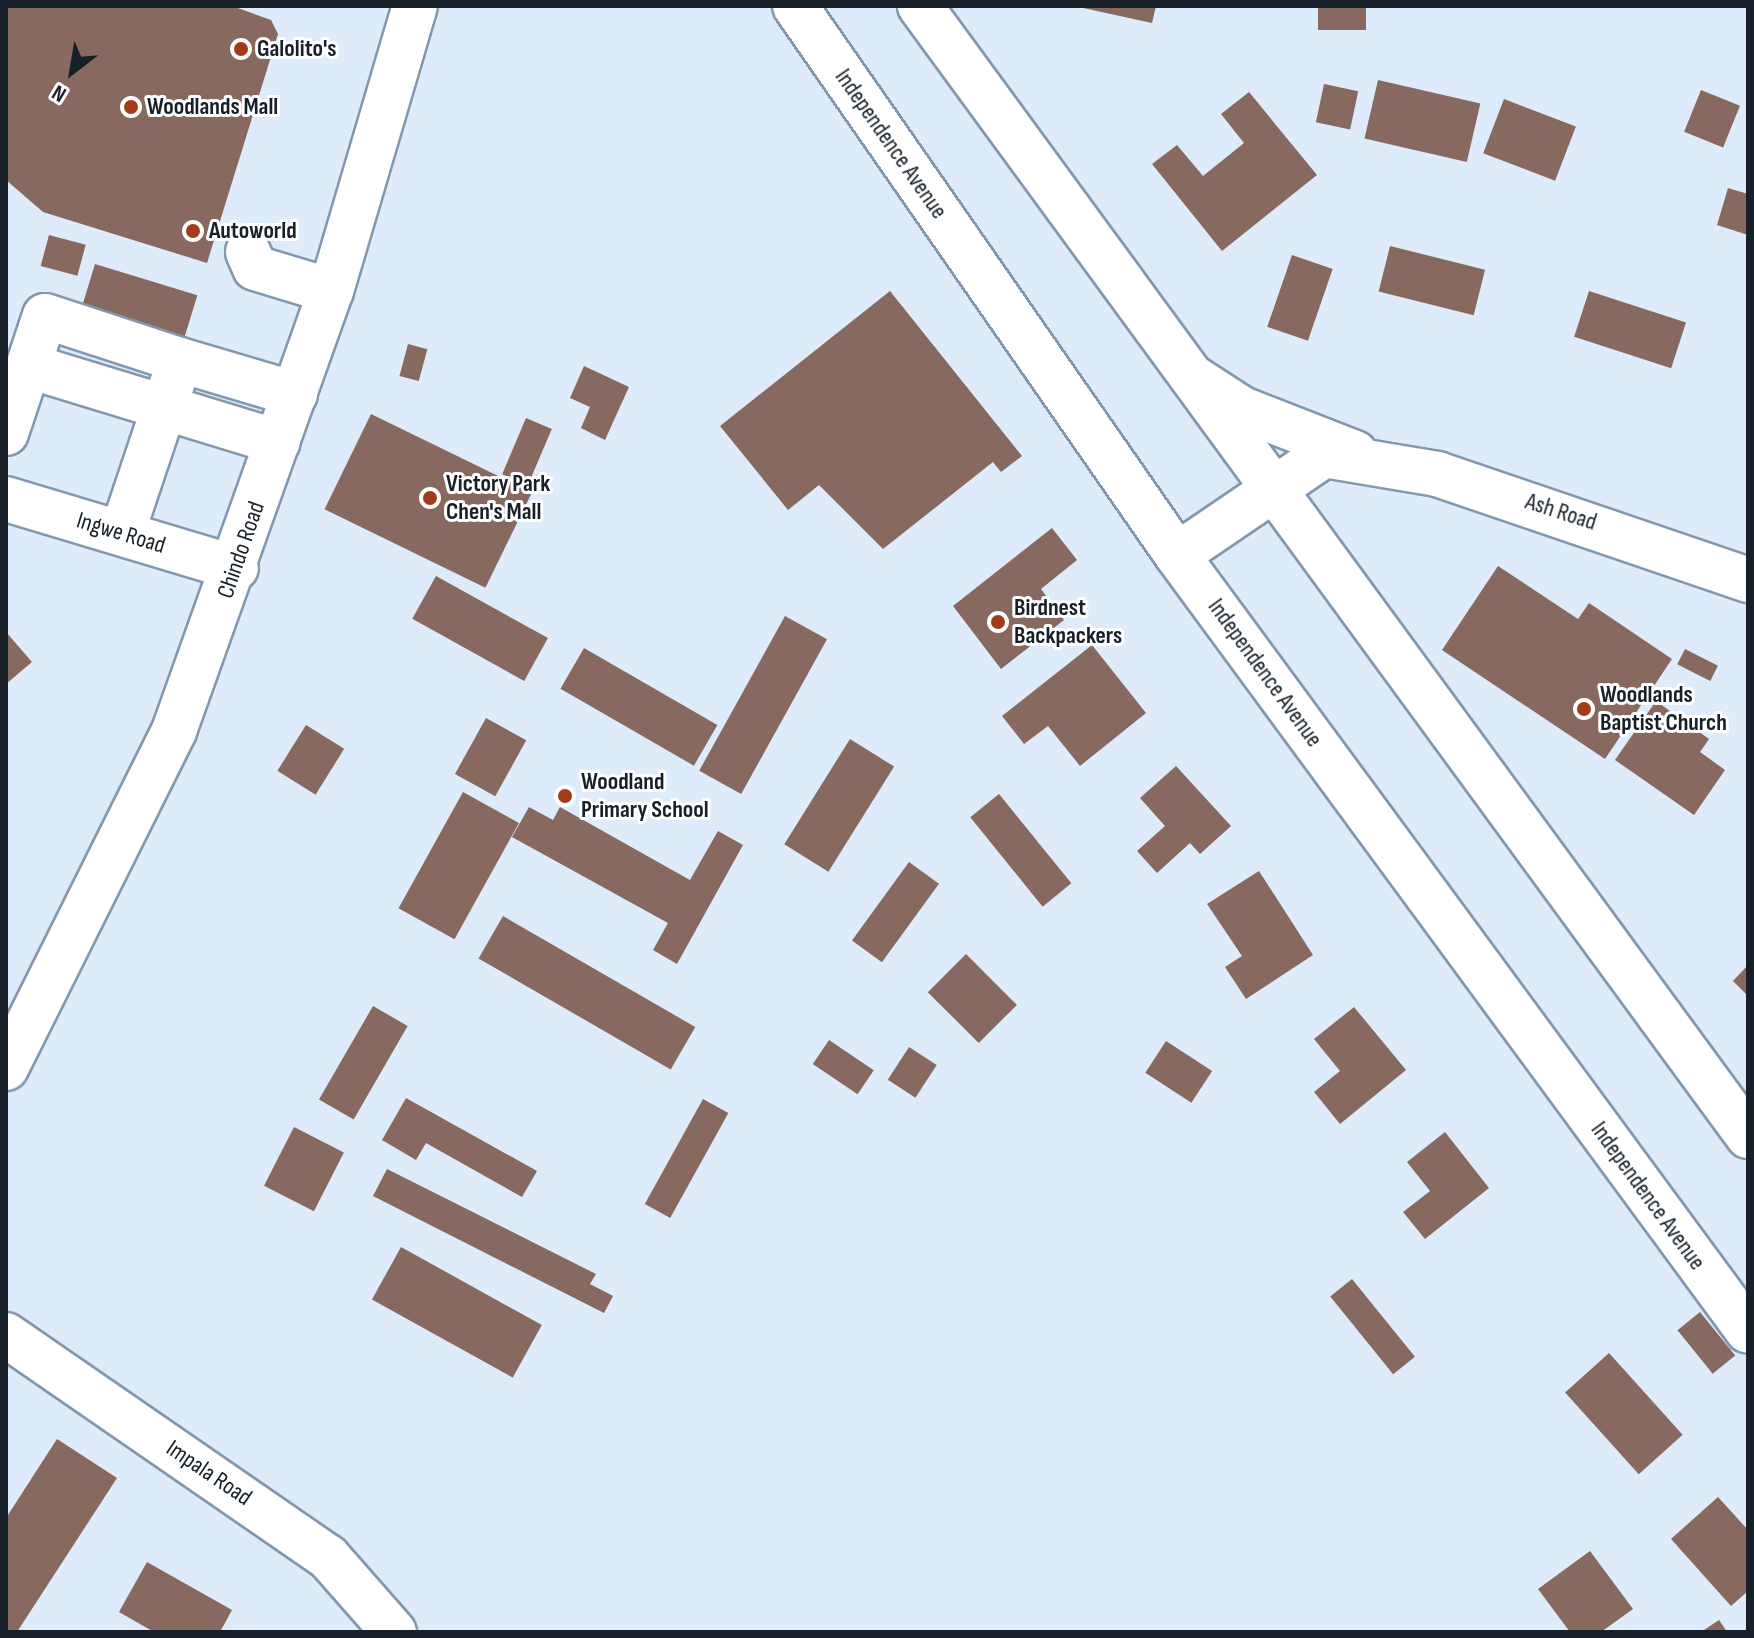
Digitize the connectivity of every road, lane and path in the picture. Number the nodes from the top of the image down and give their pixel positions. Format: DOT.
graph roads {
  1 [pos="795,6"];
  2 [pos="920,6"];
  3 [pos="402,8"];
  4 [pos="248,252"];
  5 [pos="320,288"];
  6 [pos="180,360"];
  7 [pos="29,366"];
  8 [pos="1186,372"];
  9 [pos="284,391"];
  10 [pos="164,410"];
  11 [pos="6,433"];
  12 [pos="268,439"];
  13 [pos="1369,458"];
  14 [pos="1273,491"];
  15 [pos="6,499"];
  16 [pos="122,533"];
  17 [pos="1177,555"];
  18 [pos="225,564"];
  19 [pos="1748,580"];
  20 [pos="6,1018"];
  21 [pos="6,1068"];
  22 [pos="1748,1136"];
  23 [pos="1748,1331"];
  24 [pos="6,1335"];
  25 [pos="394,1632"];
  1 -- 17 [label="main road, Independence Avenue"];
  2 -- 8 [label="main road"];
  3 -- 5 [label="main road, Chindo Road"];
  4 -- 5 [label="main road"];
  5 -- 9 [label="main road, Chindo Road"];
  6 -- 7 [label="main road"];
  6 -- 9 [label="main road"];
  6 -- 10 [label="main road"];
  7 -- 10 [label="main road"];
  7 -- 11 [label="main road"];
  8 -- 13 [label="main road, Ash Road"];
  8 -- 14 [label="main road"];
  9 -- 12 [label="main road, Chindo Road"];
  10 -- 12 [label="main road"];
  10 -- 16 [label="main road"];
  12 -- 18 [label="main road, Chindo Road"];
  13 -- 14 [label="main road, Ash Road"];
  13 -- 19 [label="main road, Ash Road"];
  14 -- 17 [label="main road, Ash Road"];
  14 -- 22 [label="main road"];
  15 -- 16 [label="main road, Ingwe Road"];
  16 -- 18 [label="main road, Ingwe Road"];
  17 -- 23 [label="main road, Independence Avenue"];
  18 -- 20 [label="main road, Chindo Road"];
  18 -- 21 [label="main road, Chindo Road"];
  24 -- 25 [label="main road, Impala Road"];
}
